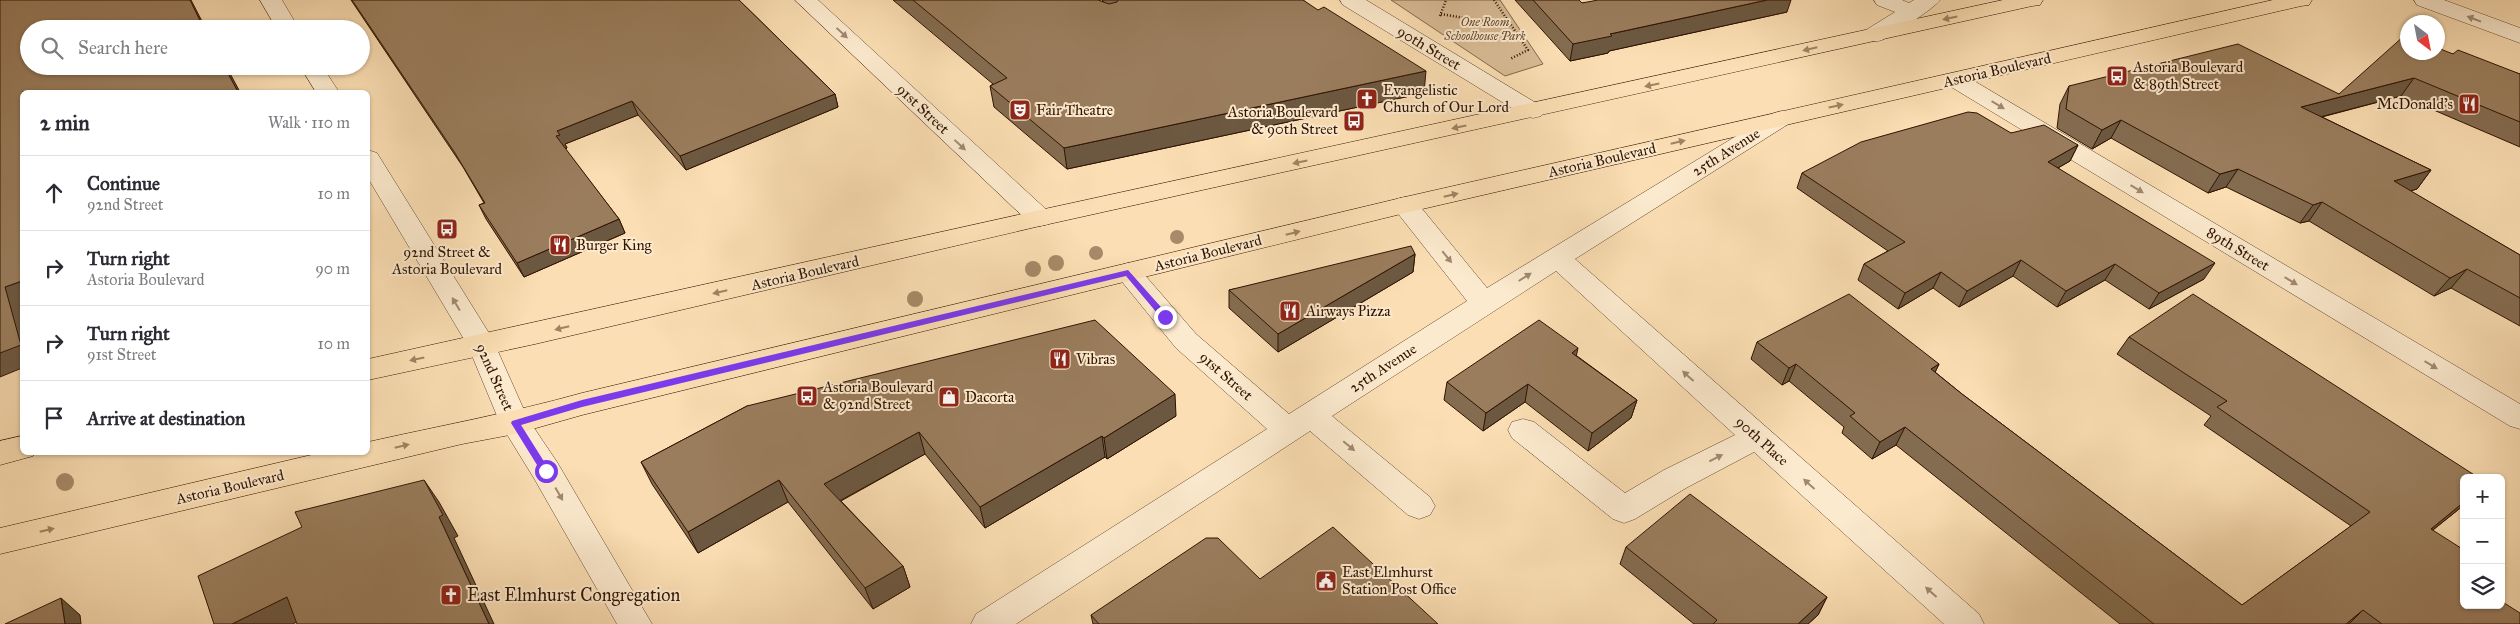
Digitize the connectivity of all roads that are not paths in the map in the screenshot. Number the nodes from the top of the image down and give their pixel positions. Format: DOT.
graph roads {
  1 [pos="270,0"];
  2 [pos="806,0"];
  3 [pos="1351,0"];
  4 [pos="1885,0"];
  5 [pos="1930,0"];
  6 [pos="2032,0"];
  7 [pos="2301,0"];
  8 [pos="2425,0"];
  9 [pos="1911,12"];
  10 [pos="282,20"];
  11 [pos="1874,35"];
  12 [pos="2520,36"];
  13 [pos="317,75"];
  14 [pos="1956,80"];
  15 [pos="326,90"];
  16 [pos="1533,111"];
  17 [pos="1782,118"];
  18 [pos="370,161"];
  19 [pos="1405,206"];
  20 [pos="1040,218"];
  21 [pos="1557,257"];
  22 [pos="1128,272"];
  23 [pos="1484,303"];
  24 [pos="482,345"];
  25 [pos="370,370"];
  26 [pos="2520,418"];
  27 [pos="1300,422"];
  28 [pos="515,423"];
  29 [pos="1523,430"];
  30 [pos="1757,437"];
  31 [pos="20,448"];
  32 [pos="0,453"];
  33 [pos="370,454"];
  34 [pos="365,455"];
  35 [pos="1419,506"];
  36 [pos="0,541"];
  37 [pos="635,624"];
  38 [pos="988,624"];
  39 [pos="1967,624"];
  1 -- 10 [label="street"];
  2 -- 20 [label="street, 91st Street, one-way"];
  3 -- 16 [label="street, 90th Street"];
  4 -- 9 [label="street"];
  5 -- 9 [label="street"];
  6 -- 11 [label="main road, Astoria Boulevard, one-way"];
  7 -- 14 [label="main road, Astoria Boulevard"];
  12 -- 8 [label="street, one-way"];
  9 -- 11 [label="street"];
  11 -- 16 [label="main road, Astoria Boulevard, one-way"];
  13 -- 15 [label="street"];
  17 -- 14 [label="main road, Astoria Boulevard, one-way"];
  14 -- 26 [label="street, 89th Street, one-way"];
  16 -- 20 [label="main road, Astoria Boulevard, one-way"];
  19 -- 17 [label="main road, Astoria Boulevard, one-way"];
  17 -- 21 [label="street, 25th Avenue"];
  24 -- 18 [label="street, 92nd Street, one-way"];
  22 -- 19 [label="main road, Astoria Boulevard, one-way"];
  19 -- 23 [label="street, one-way"];
  20 -- 24 [label="main road, Astoria Boulevard, one-way"];
  23 -- 21 [label="street, 25th Avenue, one-way"];
  30 -- 21 [label="street, 90th Place, one-way"];
  22 -- 27 [label="street, 91st Street"];
  22 -- 28 [label="main road, Astoria Boulevard"];
  23 -- 27 [label="street, 25th Avenue"];
  24 -- 25 [label="main road, Astoria Boulevard, one-way"];
  24 -- 28 [label="street, 92nd Street"];
  27 -- 35 [label="street, 91st Street, one-way"];
  27 -- 38 [label="street, 25th Avenue"];
  33 -- 28 [label="main road, Astoria Boulevard, one-way"];
  28 -- 37 [label="street, 92nd Street, one-way"];
  29 -- 30 [label="street, one-way"];
  39 -- 30 [label="street, 90th Place, one-way"];
  31 -- 32 [label="main road"];
  36 -- 34 [label="main road, Astoria Boulevard, one-way"];
}
